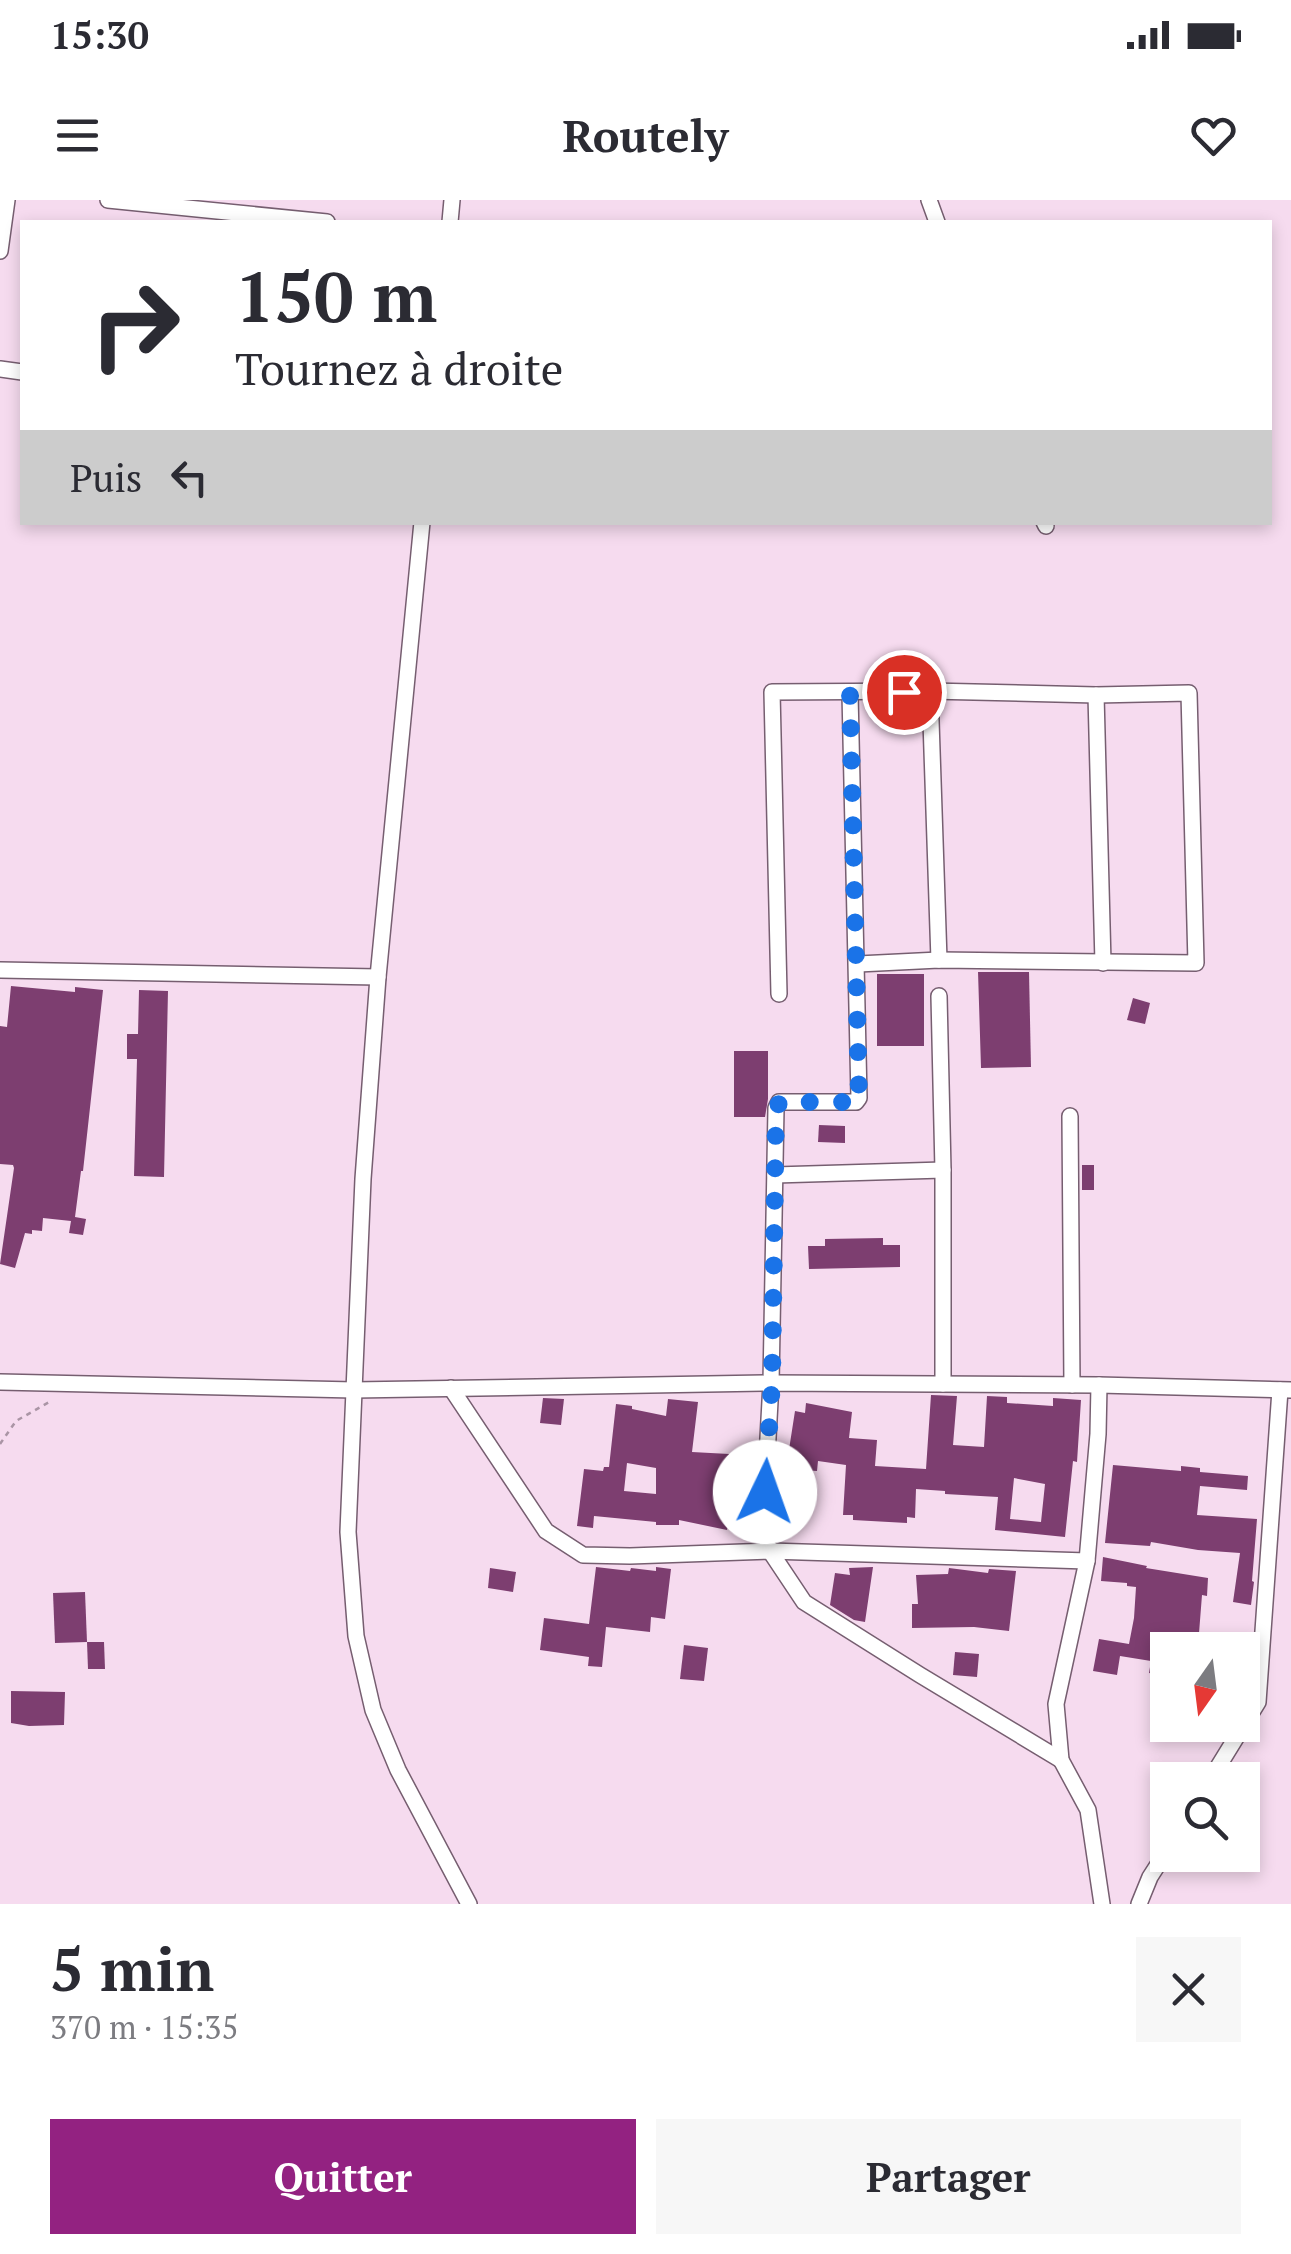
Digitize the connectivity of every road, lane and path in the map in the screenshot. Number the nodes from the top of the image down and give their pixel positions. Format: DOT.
graph roads {
  1 [pos="7,200"];
  2 [pos="108,200"];
  3 [pos="199,211"];
  4 [pos="304,220"];
  5 [pos="0,251"];
  6 [pos="422,525"];
  7 [pos="930,692"];
  8 [pos="850,693"];
  9 [pos="1096,695"];
  10 [pos="939,960"];
  11 [pos="1102,963"];
  12 [pos="858,964"];
  13 [pos="0,970"];
  14 [pos="378,977"];
  15 [pos="779,994"];
  16 [pos="939,996"];
  17 [pos="1070,1116"];
  18 [pos="943,1170"];
  19 [pos="775,1175"];
  20 [pos="0,1382"];
  21 [pos="772,1383"];
  22 [pos="943,1384"];
  23 [pos="1072,1385"];
  24 [pos="1100,1385"];
  25 [pos="451,1388"];
  26 [pos="354,1390"];
  27 [pos="1286,1390"];
  28 [pos="50,1402"];
  29 [pos="0,1444"];
  30 [pos="770,1550"];
  31 [pos="1086,1561"];
  32 [pos="1061,1760"];
  33 [pos="1221,1762"];
  34 [pos="1153,1872"];
  35 [pos="469,1904"];
  36 [pos="1102,1904"];
  37 [pos="1139,1904"];
  1 -- 5 [label="street"];
  2 -- 3 [label="street"];
  3 -- 4 [label="street"];
  6 -- 14 [label="street"];
  7 -- 8 [label="street"];
  7 -- 9 [label="street"];
  7 -- 10 [label="street"];
  8 -- 12 [label="street"];
  8 -- 15 [label="street"];
  9 -- 11 [label="street"];
  9 -- 11 [label="street"];
  10 -- 11 [label="street"];
  10 -- 12 [label="street"];
  12 -- 19 [label="street"];
  13 -- 14 [label="street"];
  14 -- 26 [label="street"];
  16 -- 18 [label="street"];
  17 -- 23 [label="street"];
  18 -- 19 [label="street"];
  18 -- 22 [label="street"];
  19 -- 21 [label="street"];
  20 -- 26 [label="street"];
  21 -- 22 [label="street"];
  21 -- 25 [label="street"];
  21 -- 30 [label="street"];
  22 -- 23 [label="street"];
  23 -- 24 [label="street"];
  24 -- 27 [label="street"];
  24 -- 31 [label="street"];
  25 -- 26 [label="street"];
  25 -- 30 [label="street"];
  26 -- 35 [label="street"];
  27 -- 33 [label="street"];
  28 -- 29 [label="path"];
  30 -- 31 [label="street"];
  30 -- 32 [label="street"];
  31 -- 32 [label="street"];
  32 -- 36 [label="street"];
  34 -- 37 [label="street"];
}
